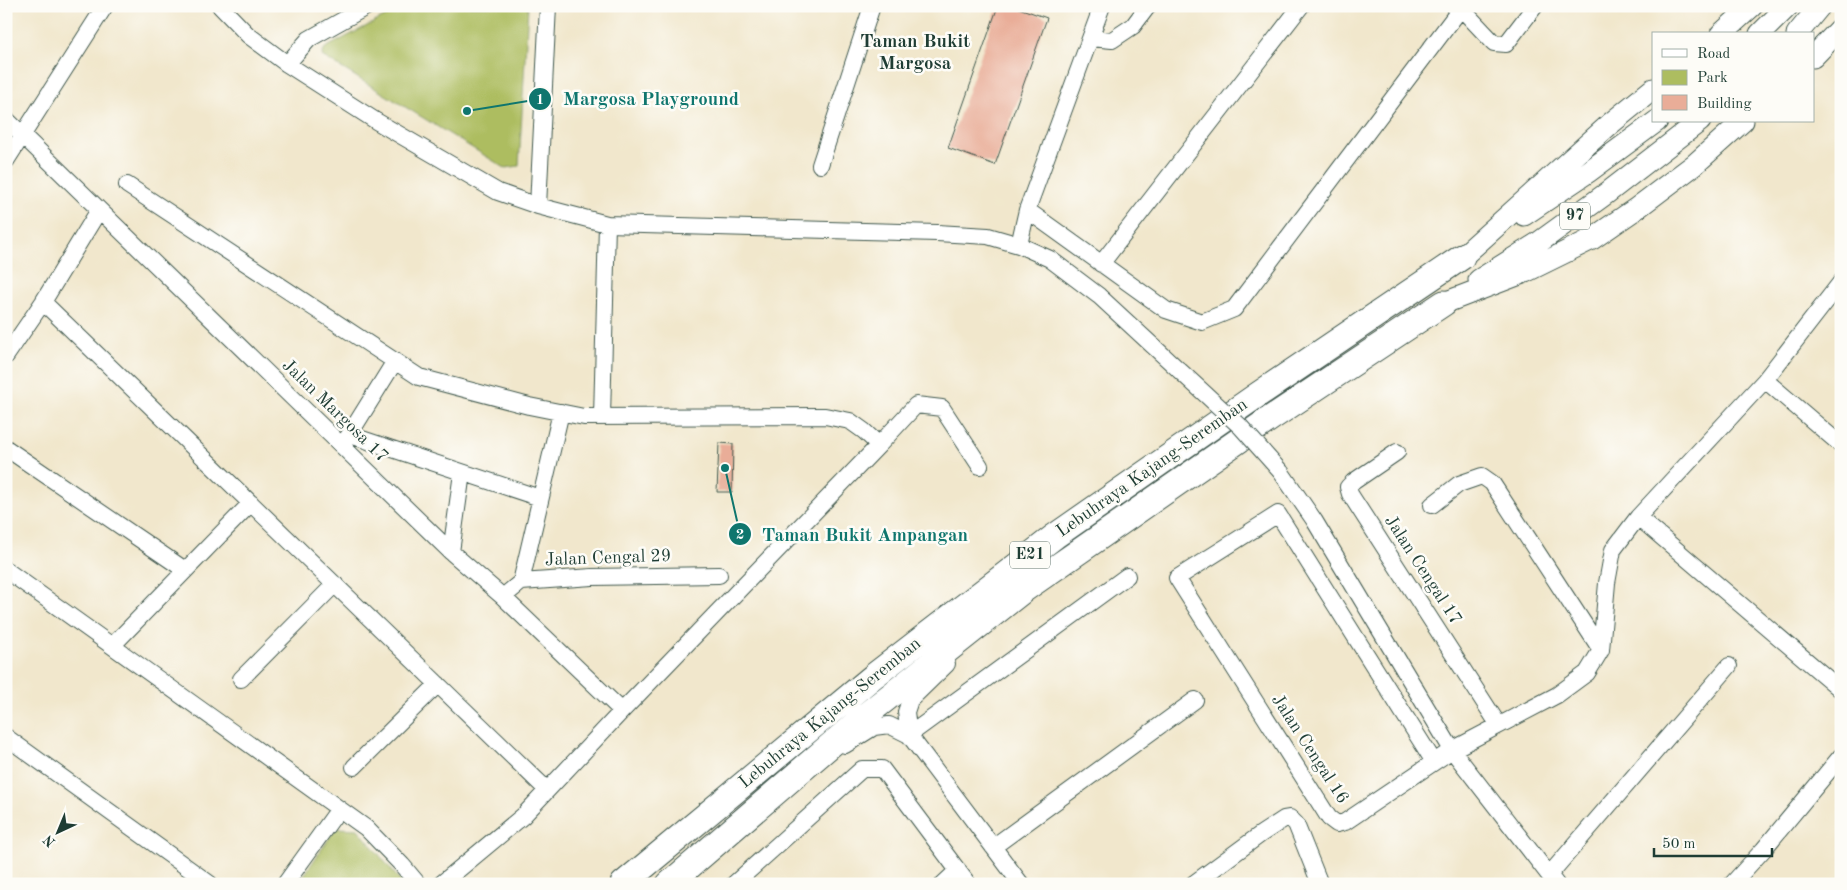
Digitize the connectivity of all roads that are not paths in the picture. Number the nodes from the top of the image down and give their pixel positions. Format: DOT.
graph roads {
  1 [pos="105,6"];
  2 [pos="220,6"];
  3 [pos="368,6"];
  4 [pos="548,6"];
  5 [pos="872,6"];
  6 [pos="1102,6"];
  7 [pos="1148,6"];
  8 [pos="1301,6"];
  9 [pos="1534,6"];
  10 [pos="1788,6"];
  11 [pos="1820,6"];
  12 [pos="1460,7"];
  13 [pos="1751,8"];
  14 [pos="1723,32"];
  15 [pos="1762,32"];
  16 [pos="1800,32"];
  17 [pos="1837,33"];
  18 [pos="1091,38"];
  19 [pos="1814,56"];
  20 [pos="287,64"];
  21 [pos="1652,90"];
  22 [pos="6,119"];
  23 [pos="1656,122"];
  24 [pos="1699,122"];
  25 [pos="1742,122"];
  26 [pos="22,135"];
  27 [pos="6,161"];
  28 [pos="820,165"];
  29 [pos="127,185"];
  30 [pos="538,206"];
  31 [pos="99,210"];
  32 [pos="1027,210"];
  33 [pos="607,224"];
  34 [pos="1018,245"];
  35 [pos="1462,257"];
  36 [pos="1101,264"];
  37 [pos="1841,282"];
  38 [pos="43,302"];
  39 [pos="1444,303"];
  40 [pos="6,356"];
  41 [pos="395,361"];
  42 [pos="1765,380"];
  43 [pos="560,412"];
  44 [pos="602,417"];
  45 [pos="879,445"];
  46 [pos="1841,445"];
  47 [pos="6,448"];
  48 [pos="1397,452"];
  49 [pos="980,466"];
  50 [pos="462,473"];
  51 [pos="540,498"];
  52 [pos="251,503"];
  53 [pos="1432,505"];
  54 [pos="1638,517"];
  55 [pos="451,552"];
  56 [pos="6,570"];
  57 [pos="185,570"];
  58 [pos="719,575"];
  59 [pos="1127,576"];
  60 [pos="521,582"];
  61 [pos="335,584"];
  62 [pos="1025,590"];
  63 [pos="503,597"];
  64 [pos="112,646"];
  65 [pos="1601,650"];
  66 [pos="1729,666"];
  67 [pos="241,679"];
  68 [pos="438,684"];
  69 [pos="1841,690"];
  70 [pos="1195,700"];
  71 [pos="622,711"];
  72 [pos="1498,724"];
  73 [pos="908,735"];
  74 [pos="6,737"];
  75 [pos="1452,750"];
  76 [pos="1841,756"];
  77 [pos="1434,762"];
  78 [pos="354,767"];
  79 [pos="785,784"];
  80 [pos="548,790"];
  81 [pos="339,809"];
  82 [pos="993,847"];
  83 [pos="958,870"];
  84 [pos="1552,880"];
  85 [pos="210,884"];
  86 [pos="285,884"];
  87 [pos="418,884"];
  88 [pos="440,884"];
  89 [pos="623,884"];
  90 [pos="669,884"];
  91 [pos="734,884"];
  92 [pos="944,884"];
  93 [pos="968,884"];
  94 [pos="1021,884"];
  95 [pos="1193,884"];
  96 [pos="1320,884"];
  97 [pos="1732,884"];
  1 -- 26 [label="street"];
  2 -- 20 [label="street"];
  3 -- 20 [label="street"];
  4 -- 30 [label="street"];
  5 -- 28 [label="street"];
  6 -- 18 [label="street"];
  7 -- 18 [label="street"];
  8 -- 36 [label="street"];
  9 -- 12 [label="street"];
  10 -- 15 [label="main road"];
  11 -- 16 [label="main road"];
  12 -- 36 [label="street"];
  13 -- 14 [label="main road"];
  17 -- 19 [label="main road"];
  18 -- 32 [label="street"];
  20 -- 30 [label="street"];
  21 -- 35 [label="main road"];
  22 -- 26 [label="street, Jalan Margosa 17"];
  23 -- 35 [label="main road, 97"];
  24 -- 39 [label="main road, 97"];
  25 -- 39 [label="main road"];
  26 -- 27 [label="street"];
  26 -- 31 [label="street, Jalan Margosa 17"];
  29 -- 41 [label="street"];
  30 -- 33 [label="street"];
  31 -- 38 [label="street"];
  31 -- 55 [label="street, Jalan Margosa 17"];
  32 -- 34 [label="street"];
  32 -- 36 [label="street"];
  33 -- 34 [label="street"];
  33 -- 44 [label="street"];
  34 -- 75 [label="street, bridge"];
  35 -- 89 [label="highway, Lebuhraya Kajang-Seremban / E21"];
  37 -- 42 [label="street"];
  38 -- 40 [label="street"];
  38 -- 52 [label="street"];
  39 -- 62 [label="highway, Lebuhraya Kajang-Seremban / E21"];
  41 -- 43 [label="street"];
  41 -- 50 [label="street"];
  42 -- 46 [label="street"];
  42 -- 54 [label="street"];
  43 -- 44 [label="street"];
  43 -- 51 [label="street"];
  44 -- 45 [label="street"];
  45 -- 49 [label="street"];
  45 -- 71 [label="street"];
  47 -- 57 [label="street"];
  48 -- 72 [label="street, Jalan Cengal 17"];
  50 -- 51 [label="street"];
  50 -- 55 [label="street"];
  51 -- 60 [label="street"];
  52 -- 57 [label="street"];
  52 -- 61 [label="street"];
  53 -- 65 [label="street"];
  54 -- 65 [label="street"];
  54 -- 69 [label="street"];
  55 -- 63 [label="street, Jalan Margosa 17"];
  56 -- 64 [label="street"];
  57 -- 64 [label="street"];
  58 -- 60 [label="street, Jalan Cengal 29"];
  59 -- 73 [label="street"];
  60 -- 63 [label="street"];
  61 -- 67 [label="street"];
  61 -- 68 [label="street"];
  62 -- 73 [label="street"];
  62 -- 79 [label="highway, Lebuhraya Kajang-Seremban / E21"];
  63 -- 71 [label="street, Jalan Margosa 17"];
  64 -- 81 [label="street"];
  65 -- 72 [label="street, Jalan Cengal 16"];
  66 -- 84 [label="street"];
  68 -- 78 [label="street"];
  68 -- 80 [label="street"];
  70 -- 82 [label="street"];
  71 -- 80 [label="street"];
  72 -- 75 [label="street, Jalan Cengal 16"];
  73 -- 79 [label="street"];
  73 -- 82 [label="street"];
  74 -- 85 [label="street"];
  75 -- 77 [label="street, Jalan Cengal 16"];
  75 -- 84 [label="street"];
  76 -- 97 [label="street"];
  77 -- 77 [label="street, Jalan Cengal 16"];
  79 -- 90 [label="highway, Lebuhraya Kajang-Seremban / E21"];
  80 -- 88 [label="street"];
  81 -- 86 [label="street"];
  81 -- 87 [label="street"];
  82 -- 94 [label="street"];
  83 -- 91 [label="street"];
  83 -- 92 [label="street"];
  83 -- 93 [label="street"];
  95 -- 96 [label="street"];
}
